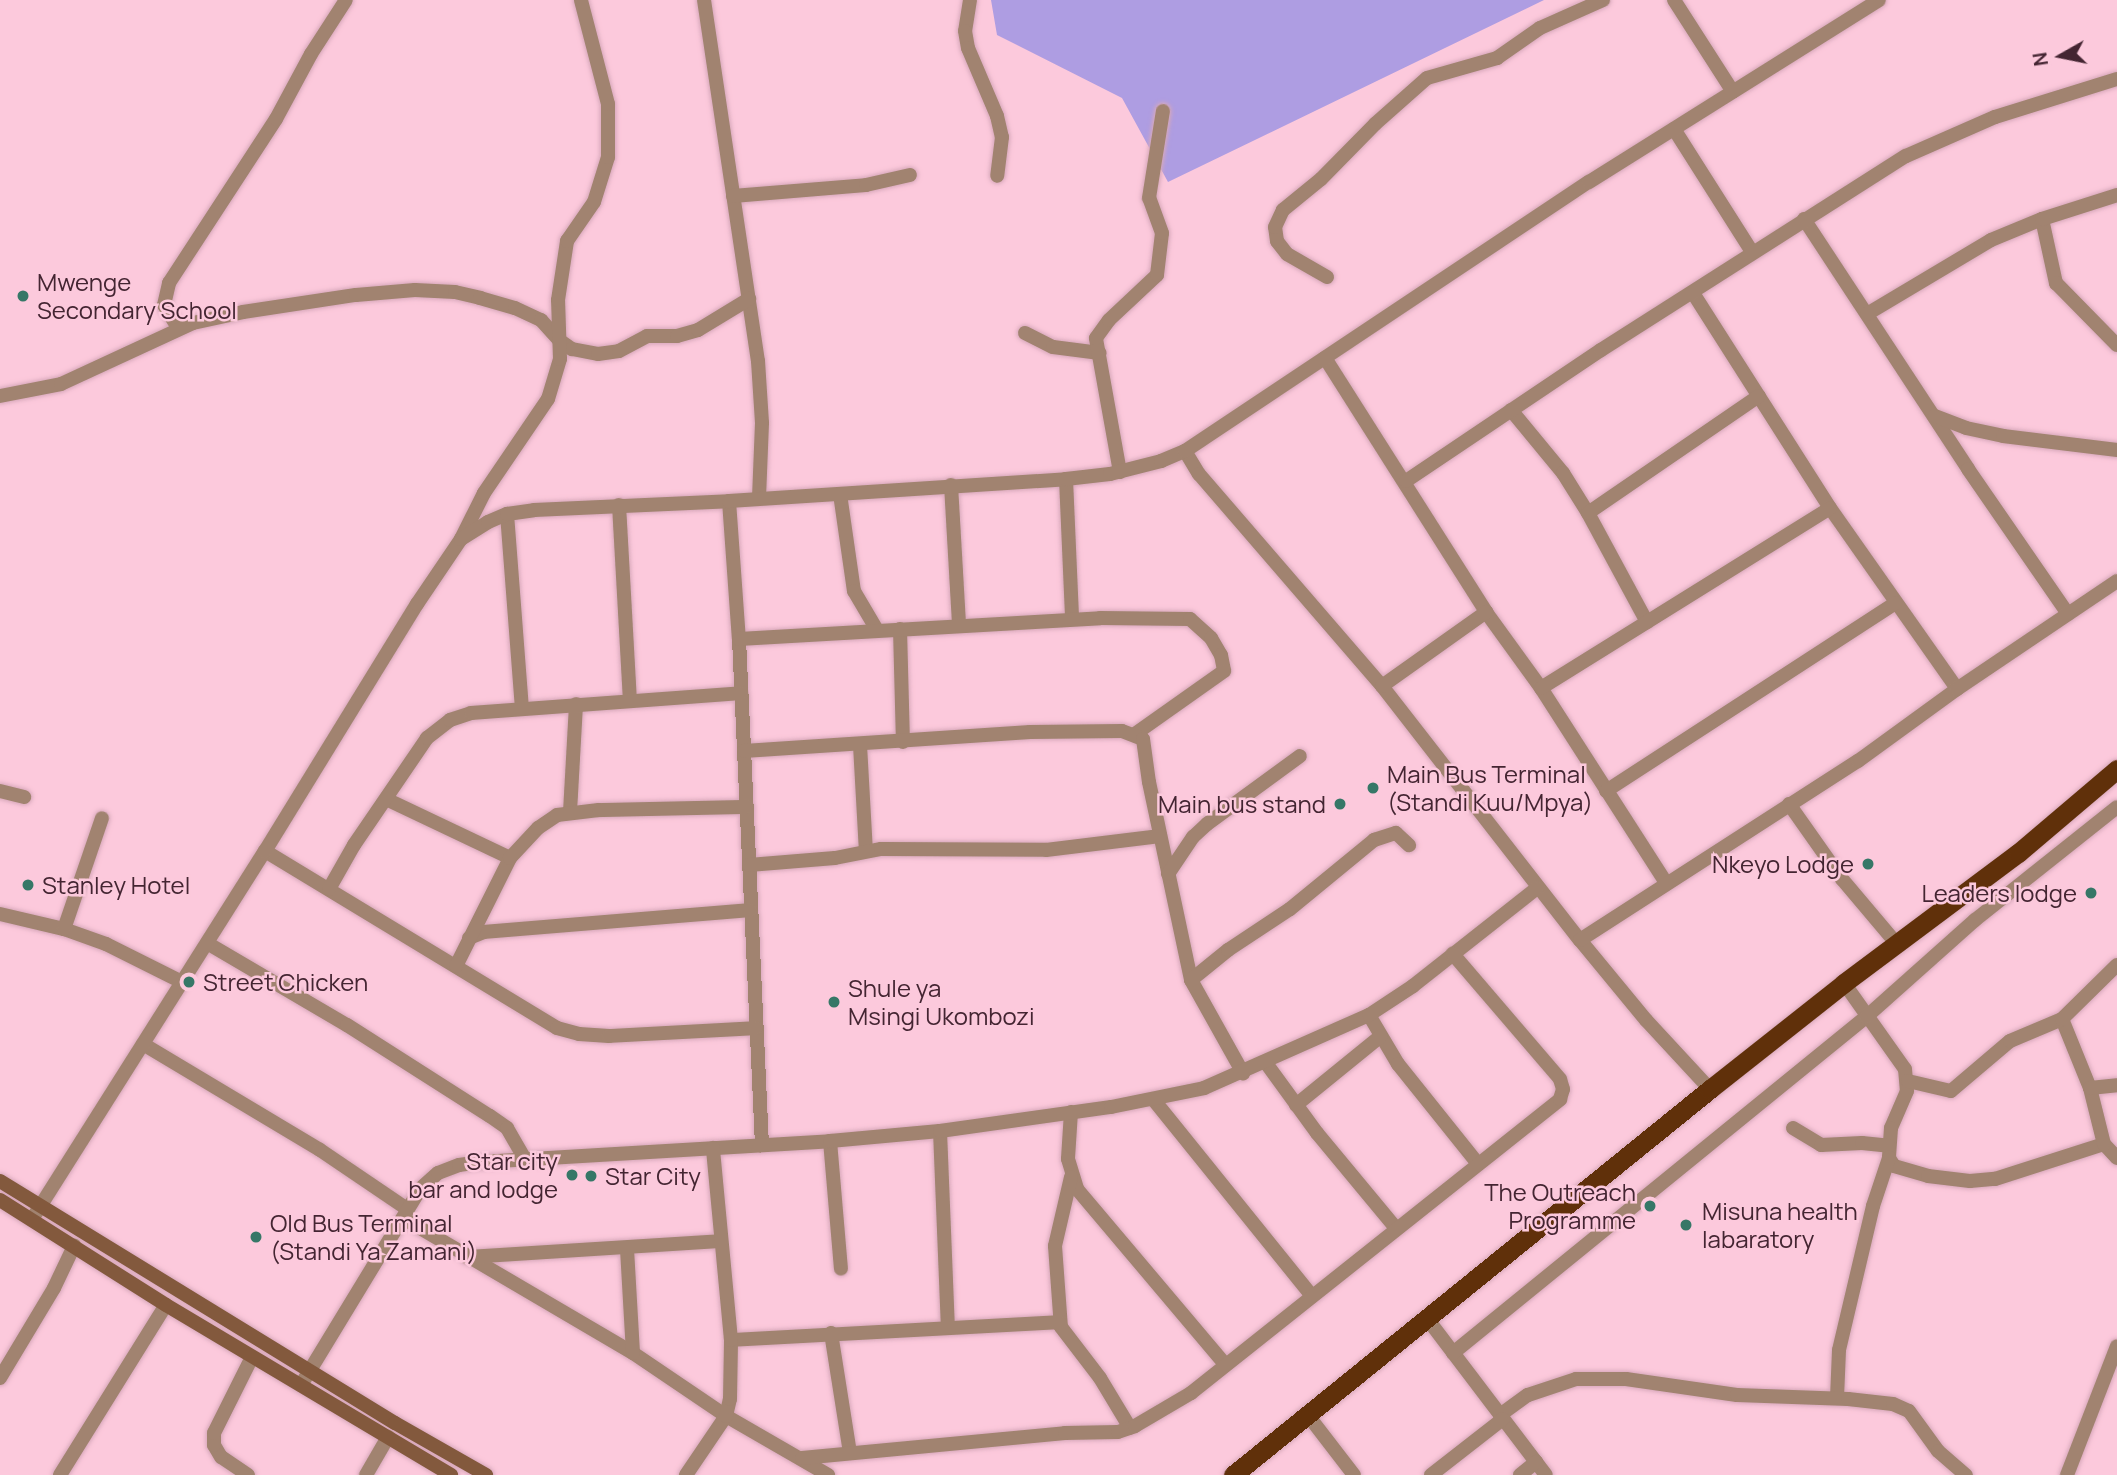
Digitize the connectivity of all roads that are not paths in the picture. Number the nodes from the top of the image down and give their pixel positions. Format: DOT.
graph roads {
  1 [pos="346,0"];
  2 [pos="581,0"];
  3 [pos="704,0"];
  4 [pos="970,0"];
  5 [pos="1603,0"];
  6 [pos="1674,0"];
  7 [pos="1880,0"];
  8 [pos="2117,79"];
  9 [pos="1733,92"];
  10 [pos="1163,111"];
  11 [pos="1674,129"];
  12 [pos="910,175"];
  13 [pos="998,176"];
  14 [pos="2117,195"];
  15 [pos="733,196"];
  16 [pos="1804,219"];
  17 [pos="2042,219"];
  18 [pos="1752,252"];
  19 [pos="1327,277"];
  20 [pos="1693,293"];
  21 [pos="749,299"];
  22 [pos="1867,314"];
  23 [pos="178,328"];
  24 [pos="1025,333"];
  25 [pos="559,340"];
  26 [pos="2117,345"];
  27 [pos="1100,354"];
  28 [pos="1325,358"];
  29 [pos="0,396"];
  30 [pos="1759,396"];
  31 [pos="1511,410"];
  32 [pos="1935,416"];
  33 [pos="2117,450"];
  34 [pos="1185,451"];
  35 [pos="1120,472"];
  36 [pos="1066,479"];
  37 [pos="1406,481"];
  38 [pos="951,485"];
  39 [pos="840,494"];
  40 [pos="759,498"];
  41 [pos="729,501"];
  42 [pos="619,506"];
  43 [pos="1830,508"];
  44 [pos="1588,513"];
  45 [pos="507,514"];
  46 [pos="461,539"];
  47 [pos="2117,581"];
  48 [pos="1895,603"];
  49 [pos="1486,612"];
  50 [pos="2068,614"];
  51 [pos="1072,619"];
  52 [pos="1647,622"];
  53 [pos="959,625"];
  54 [pos="900,629"];
  55 [pos="877,630"];
  56 [pos="738,639"];
  57 [pos="1382,686"];
  58 [pos="1541,688"];
  59 [pos="1957,689"];
  60 [pos="741,693"];
  61 [pos="629,699"];
  62 [pos="576,704"];
  63 [pos="522,708"];
  64 [pos="1135,734"];
  65 [pos="903,742"];
  66 [pos="860,745"];
  67 [pos="744,751"];
  68 [pos="1300,756"];
  69 [pos="2117,769"];
  70 [pos="0,791"];
  71 [pos="1606,791"];
  72 [pos="24,797"];
  73 [pos="386,799"];
  74 [pos="1789,804"];
  75 [pos="747,807"];
  76 [pos="569,812"];
  77 [pos="2114,814"];
  78 [pos="102,818"];
  79 [pos="1160,836"];
  80 [pos="1409,845"];
  81 [pos="265,851"];
  82 [pos="866,851"];
  83 [pos="510,858"];
  84 [pos="748,865"];
  85 [pos="1168,874"];
  86 [pos="1666,883"];
  87 [pos="1537,888"];
  88 [pos="329,889"];
  89 [pos="750,910"];
  90 [pos="0,914"];
  91 [pos="64,929"];
  92 [pos="469,937"];
  93 [pos="1580,940"];
  94 [pos="207,943"];
  95 [pos="1896,944"];
  96 [pos="1453,954"];
  97 [pos="2117,965"];
  98 [pos="456,966"];
  99 [pos="1191,980"];
  100 [pos="182,982"];
  101 [pos="1843,983"];
  102 [pos="1369,1015"];
  103 [pos="1866,1017"];
  104 [pos="2062,1020"];
  105 [pos="755,1028"];
  106 [pos="1381,1036"];
  107 [pos="143,1044"];
  108 [pos="1266,1063"];
  109 [pos="1242,1073"];
  110 [pos="1908,1081"];
  111 [pos="2117,1085"];
  112 [pos="2090,1088"];
  113 [pos="1710,1089"];
  114 [pos="1153,1099"];
  115 [pos="1296,1105"];
  116 [pos="1071,1112"];
  117 [pos="1793,1128"];
  118 [pos="940,1131"];
  119 [pos="830,1141"];
  120 [pos="2104,1144"];
  121 [pos="762,1145"];
  122 [pos="713,1148"];
  123 [pos="1889,1152"];
  124 [pos="2117,1158"];
  125 [pos="525,1159"];
  126 [pos="1478,1164"];
  127 [pos="1071,1177"];
  128 [pos="0,1181"];
  129 [pos="0,1200"];
  130 [pos="41,1204"];
  131 [pos="405,1214"];
  132 [pos="32,1219"];
  133 [pos="1396,1228"];
  134 [pos="720,1241"];
  135 [pos="74,1246"];
  136 [pos="627,1249"];
  137 [pos="467,1257"];
  138 [pos="841,1269"];
  139 [pos="1312,1296"];
  140 [pos="166,1305"];
  141 [pos="1426,1317"];
  142 [pos="1060,1322"];
  143 [pos="948,1328"];
  144 [pos="831,1333"];
  145 [pos="731,1340"];
  146 [pos="2117,1346"];
  147 [pos="633,1353"];
  148 [pos="1453,1353"];
  149 [pos="252,1357"];
  150 [pos="1225,1364"];
  151 [pos="309,1371"];
  152 [pos="0,1378"];
  153 [pos="301,1385"];
  154 [pos="1837,1398"];
  155 [pos="1307,1414"];
  156 [pos="726,1416"];
  157 [pos="1501,1417"];
  158 [pos="1130,1428"];
  159 [pos="388,1437"];
  160 [pos="850,1453"];
  161 [pos="802,1458"];
  162 [pos="1536,1462"];
  163 [pos="688,1474"];
  164 [pos="60,1475"];
  165 [pos="248,1475"];
  166 [pos="366,1475"];
  167 [pos="451,1475"];
  168 [pos="486,1475"];
  169 [pos="828,1475"];
  170 [pos="1233,1475"];
  171 [pos="1354,1475"];
  172 [pos="1431,1475"];
  173 [pos="1520,1475"];
  174 [pos="1546,1475"];
  175 [pos="1966,1475"];
  176 [pos="2067,1475"];
  1 -- 23 [label="street"];
  2 -- 25 [label="street"];
  3 -- 15 [label="street"];
  4 -- 13 [label="street"];
  5 -- 19 [label="street"];
  6 -- 9 [label="street"];
  7 -- 9 [label="street"];
  8 -- 16 [label="street"];
  9 -- 11 [label="street"];
  10 -- 27 [label="street"];
  11 -- 18 [label="street"];
  11 -- 28 [label="street"];
  12 -- 15 [label="street"];
  14 -- 17 [label="street"];
  15 -- 21 [label="street"];
  16 -- 18 [label="street"];
  16 -- 22 [label="street"];
  17 -- 22 [label="street"];
  17 -- 26 [label="street"];
  18 -- 20 [label="street"];
  20 -- 30 [label="street"];
  20 -- 31 [label="street"];
  21 -- 25 [label="street"];
  21 -- 40 [label="street"];
  22 -- 32 [label="street"];
  23 -- 25 [label="street"];
  23 -- 29 [label="street"];
  24 -- 27 [label="street"];
  25 -- 46 [label="street"];
  27 -- 35 [label="street"];
  28 -- 34 [label="street"];
  28 -- 37 [label="street"];
  30 -- 43 [label="street"];
  30 -- 44 [label="street"];
  31 -- 37 [label="street"];
  31 -- 44 [label="street"];
  32 -- 33 [label="street"];
  32 -- 50 [label="street"];
  34 -- 35 [label="street"];
  34 -- 57 [label="street"];
  35 -- 36 [label="street"];
  36 -- 38 [label="street"];
  36 -- 51 [label="street"];
  37 -- 49 [label="street"];
  38 -- 39 [label="street"];
  38 -- 53 [label="street"];
  39 -- 40 [label="street"];
  39 -- 55 [label="street"];
  40 -- 41 [label="street"];
  41 -- 42 [label="street"];
  41 -- 56 [label="street"];
  42 -- 45 [label="street"];
  42 -- 61 [label="street"];
  43 -- 48 [label="street"];
  43 -- 52 [label="street"];
  44 -- 52 [label="street"];
  45 -- 46 [label="street"];
  45 -- 63 [label="street"];
  46 -- 81 [label="street"];
  47 -- 50 [label="street"];
  48 -- 59 [label="street"];
  48 -- 71 [label="street"];
  49 -- 57 [label="street"];
  49 -- 58 [label="street"];
  50 -- 59 [label="street"];
  51 -- 53 [label="street"];
  51 -- 64 [label="street"];
  52 -- 58 [label="street"];
  53 -- 54 [label="street"];
  54 -- 55 [label="street"];
  54 -- 65 [label="street"];
  55 -- 56 [label="street"];
  56 -- 60 [label="street"];
  57 -- 87 [label="street"];
  58 -- 71 [label="street"];
  59 -- 74 [label="street"];
  60 -- 61 [label="street"];
  60 -- 67 [label="street"];
  61 -- 62 [label="street"];
  62 -- 63 [label="street"];
  62 -- 76 [label="street"];
  63 -- 73 [label="street"];
  64 -- 65 [label="street"];
  64 -- 79 [label="street"];
  65 -- 66 [label="street"];
  66 -- 67 [label="street"];
  66 -- 82 [label="street"];
  67 -- 75 [label="street"];
  68 -- 85 [label="street"];
  69 -- 95 [label="highway"];
  70 -- 72 [label="street"];
  71 -- 86 [label="street"];
  73 -- 83 [label="street"];
  73 -- 88 [label="street"];
  74 -- 86 [label="street"];
  74 -- 95 [label="street"];
  75 -- 76 [label="street"];
  75 -- 84 [label="street"];
  76 -- 83 [label="street"];
  77 -- 103 [label="street"];
  78 -- 91 [label="street"];
  79 -- 82 [label="street"];
  79 -- 85 [label="street"];
  80 -- 99 [label="street"];
  81 -- 88 [label="street"];
  81 -- 94 [label="street"];
  82 -- 84 [label="street"];
  83 -- 92 [label="street"];
  84 -- 89 [label="street"];
  85 -- 99 [label="street"];
  86 -- 93 [label="street"];
  87 -- 93 [label="street"];
  87 -- 96 [label="street"];
  88 -- 98 [label="street"];
  89 -- 92 [label="street"];
  89 -- 105 [label="street"];
  90 -- 91 [label="street"];
  91 -- 100 [label="street"];
  92 -- 98 [label="street"];
  93 -- 113 [label="street"];
  94 -- 100 [label="street"];
  94 -- 125 [label="street"];
  95 -- 101 [label="highway"];
  96 -- 102 [label="street"];
  96 -- 126 [label="street"];
  97 -- 104 [label="street"];
  98 -- 105 [label="street"];
  99 -- 109 [label="street"];
  100 -- 107 [label="street"];
  101 -- 103 [label="street"];
  101 -- 113 [label="highway"];
  102 -- 106 [label="street"];
  102 -- 108 [label="street"];
  103 -- 110 [label="street"];
  103 -- 148 [label="street"];
  104 -- 110 [label="street"];
  104 -- 112 [label="street"];
  105 -- 121 [label="street"];
  106 -- 115 [label="street"];
  106 -- 126 [label="street"];
  107 -- 130 [label="street"];
  107 -- 131 [label="street"];
  108 -- 109 [label="street"];
  108 -- 115 [label="street"];
  109 -- 114 [label="street"];
  110 -- 123 [label="street"];
  111 -- 112 [label="street"];
  112 -- 120 [label="street"];
  113 -- 141 [label="highway"];
  114 -- 116 [label="street"];
  114 -- 139 [label="street"];
  115 -- 133 [label="street"];
  116 -- 118 [label="street"];
  116 -- 127 [label="street"];
  117 -- 123 [label="street"];
  118 -- 119 [label="street"];
  118 -- 143 [label="street"];
  119 -- 121 [label="street"];
  119 -- 138 [label="street"];
  120 -- 123 [label="street"];
  120 -- 124 [label="street"];
  121 -- 122 [label="street"];
  122 -- 125 [label="street"];
  122 -- 134 [label="street"];
  123 -- 154 [label="street"];
  125 -- 131 [label="street"];
  126 -- 133 [label="street"];
  127 -- 142 [label="street"];
  127 -- 150 [label="street"];
  128 -- 130 [label="main road"];
  129 -- 132 [label="main road"];
  130 -- 132 [label="street"];
  130 -- 151 [label="main road"];
  131 -- 137 [label="street"];
  131 -- 151 [label="street"];
  132 -- 135 [label="main road"];
  133 -- 139 [label="street"];
  134 -- 136 [label="street"];
  134 -- 145 [label="street"];
  135 -- 140 [label="main road"];
  135 -- 152 [label="street"];
  136 -- 137 [label="street"];
  136 -- 147 [label="street"];
  137 -- 147 [label="street"];
  139 -- 150 [label="street"];
  140 -- 149 [label="main road"];
  140 -- 164 [label="street"];
  141 -- 148 [label="street"];
  141 -- 155 [label="highway"];
  142 -- 143 [label="street"];
  142 -- 158 [label="street"];
  143 -- 144 [label="street"];
  144 -- 145 [label="street"];
  144 -- 160 [label="street"];
  145 -- 156 [label="street"];
  146 -- 176 [label="street"];
  147 -- 156 [label="street"];
  148 -- 157 [label="street"];
  149 -- 153 [label="main road"];
  149 -- 165 [label="street"];
  150 -- 158 [label="street"];
  151 -- 153 [label="street"];
  151 -- 168 [label="main road"];
  153 -- 159 [label="main road"];
  154 -- 157 [label="street"];
  154 -- 175 [label="street"];
  155 -- 170 [label="highway"];
  155 -- 171 [label="street"];
  156 -- 161 [label="street"];
  156 -- 163 [label="street"];
  157 -- 162 [label="street"];
  157 -- 172 [label="street"];
  158 -- 160 [label="street"];
  159 -- 166 [label="street"];
  159 -- 167 [label="main road"];
  160 -- 161 [label="street"];
  161 -- 169 [label="street"];
  162 -- 173 [label="street"];
  162 -- 174 [label="street"];
}
